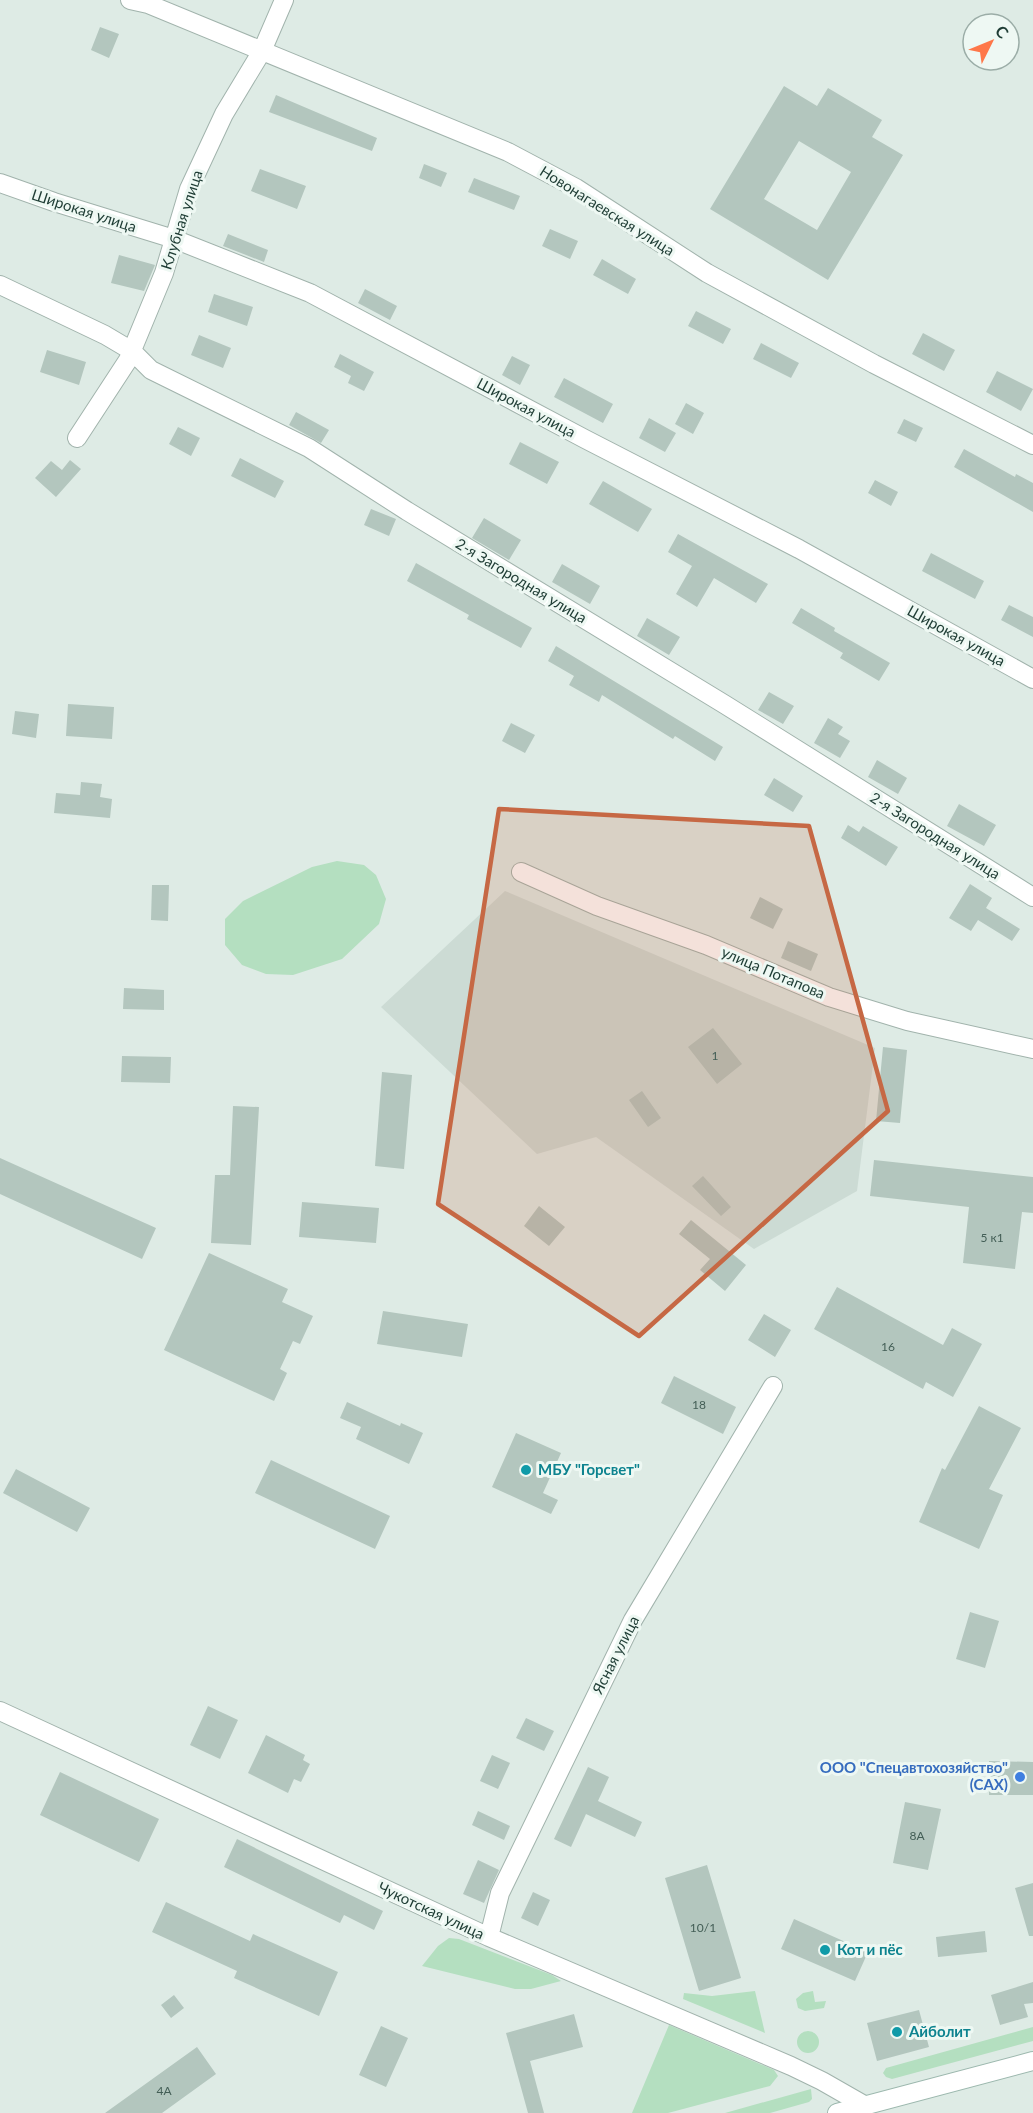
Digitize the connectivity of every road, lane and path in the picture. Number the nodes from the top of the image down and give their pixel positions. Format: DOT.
graph roads {
  1 [pos="130,0"];
  2 [pos="284,0"];
  3 [pos="262,51"];
  4 [pos="0,183"];
  5 [pos="174,239"];
  6 [pos="0,285"];
  7 [pos="132,351"];
  8 [pos="77,438"];
  9 [pos="1033,445"];
  10 [pos="1033,679"];
  11 [pos="522,872"];
  12 [pos="1033,897"];
  13 [pos="1033,1049"];
  14 [pos="773,1386"];
  15 [pos="0,1711"];
  16 [pos="489,1937"];
  17 [pos="1033,2061"];
  18 [pos="864,2106"];
  19 [pos="837,2113"];
  1 -- 3 [label="street, Новонагаевская улица"];
  2 -- 3 [label="street, Клубная улица"];
  3 -- 5 [label="street, Клубная улица"];
  3 -- 9 [label="street, Новонагаевская улица"];
  4 -- 5 [label="street, Широкая улица"];
  5 -- 7 [label="street, Клубная улица"];
  5 -- 10 [label="street, Широкая улица"];
  6 -- 7 [label="street, 2-я Загородная улица"];
  7 -- 8 [label="street, Клубная улица"];
  7 -- 12 [label="street, 2-я Загородная улица"];
  11 -- 13 [label="street, улица Потапова"];
  14 -- 16 [label="street, Ясная улица"];
  15 -- 16 [label="street, Чукотская улица"];
  16 -- 18 [label="street, Чукотская улица"];
  17 -- 18 [label="street"];
  18 -- 19 [label="street"];
}
